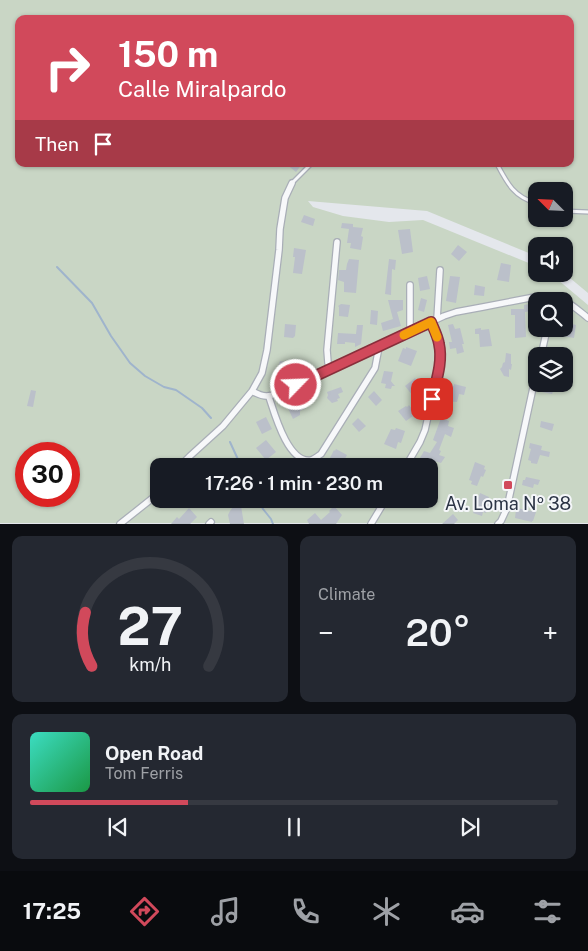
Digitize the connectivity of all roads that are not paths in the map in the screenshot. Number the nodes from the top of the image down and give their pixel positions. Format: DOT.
graph roads {
  1 [pos="308,167"];
  2 [pos="499,167"];
  3 [pos="292,183"];
  4 [pos="528,201"];
  5 [pos="573,211"];
  6 [pos="588,212"];
  7 [pos="337,242"];
  8 [pos="440,270"];
  9 [pos="410,285"];
  10 [pos="528,298"];
  11 [pos="573,306"];
  12 [pos="588,318"];
  13 [pos="434,321"];
  14 [pos="410,332"];
  15 [pos="379,347"];
  16 [pos="331,369"];
  17 [pos="252,390"];
  18 [pos="532,392"];
  19 [pos="268,397"];
  20 [pos="188,458"];
  21 [pos="411,458"];
  22 [pos="150,500"];
  23 [pos="381,508"];
  24 [pos="120,524"];
  25 [pos="371,524"];
  26 [pos="498,524"];
  1 -- 3 [label="lane"];
  2 -- 4 [label="lane"];
  3 -- 17 [label="street"];
  5 -- 6 [label="lane"];
  7 -- 16 [label="street"];
  8 -- 13 [label="street"];
  9 -- 14 [label="street"];
  10 -- 13 [label="street"];
  11 -- 12 [label="street"];
  13 -- 14 [label="street"];
  13 -- 21 [label="street"];
  14 -- 15 [label="street"];
  15 -- 16 [label="street"];
  15 -- 19 [label="street"];
  16 -- 19 [label="street"];
  17 -- 19 [label="street"];
  17 -- 20 [label="street"];
  18 -- 26 [label="street"];
  22 -- 24 [label="street"];
  23 -- 25 [label="street"];
}
